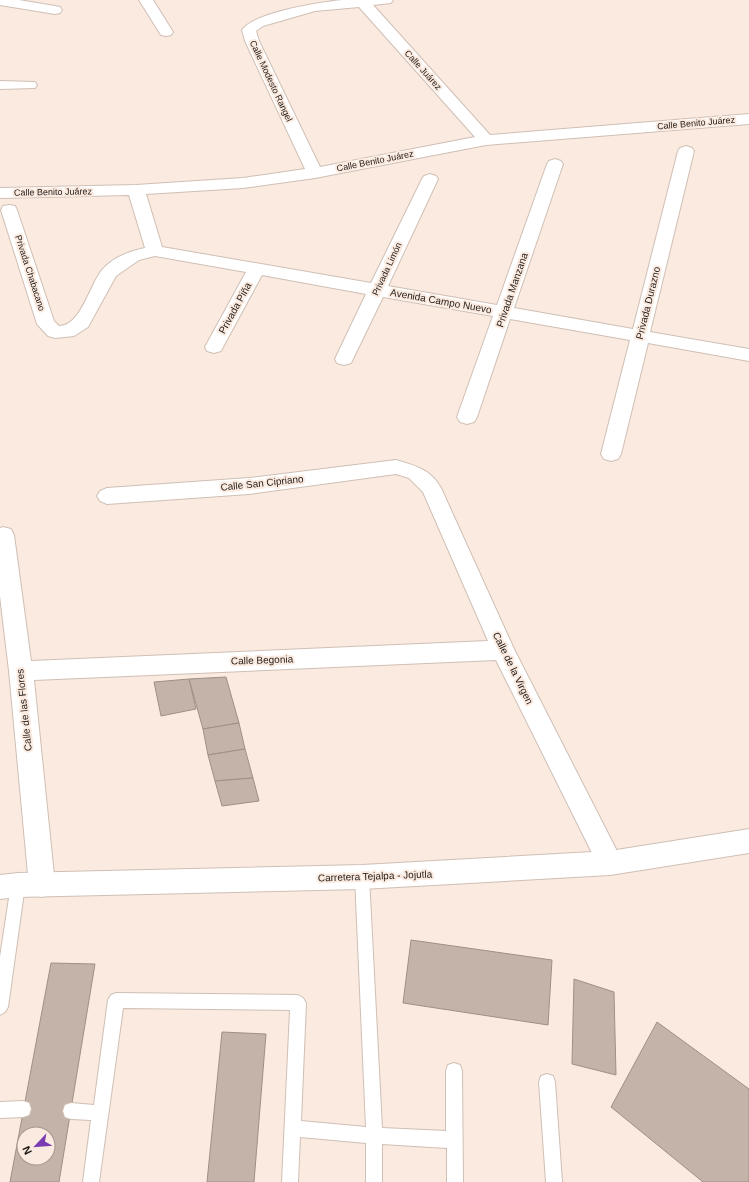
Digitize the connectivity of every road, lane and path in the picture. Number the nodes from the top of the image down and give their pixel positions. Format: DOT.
graph roads {
  1 [pos="146,0"];
  2 [pos="298,0"];
  3 [pos="386,0"];
  4 [pos="0,1"];
  5 [pos="363,2"];
  6 [pos="314,7"];
  7 [pos="55,10"];
  8 [pos="166,32"];
  9 [pos="30,84"];
  10 [pos="0,85"];
  11 [pos="749,119"];
  12 [pos="486,140"];
  13 [pos="686,151"];
  14 [pos="555,164"];
  15 [pos="314,173"];
  16 [pos="430,180"];
  17 [pos="136,190"];
  18 [pos="0,193"];
  19 [pos="9,210"];
  20 [pos="155,251"];
  21 [pos="133,256"];
  22 [pos="256,270"];
  23 [pos="378,289"];
  24 [pos="504,312"];
  25 [pos="640,336"];
  26 [pos="214,347"];
  27 [pos="749,355"];
  28 [pos="344,359"];
  29 [pos="467,416"];
  30 [pos="611,454"];
  31 [pos="416,474"];
  32 [pos="107,496"];
  33 [pos="3,535"];
  34 [pos="503,650"];
  35 [pos="21,671"];
  36 [pos="749,841"];
  37 [pos="610,863"];
  38 [pos="362,877"];
  39 [pos="20,886"];
  40 [pos="0,1007"];
  41 [pos="454,1071"];
  42 [pos="547,1082"];
  43 [pos="0,1110"];
  44 [pos="23,1110"];
  45 [pos="71,1111"];
  46 [pos="100,1113"];
  47 [pos="293,1128"];
  48 [pos="374,1136"];
  49 [pos="455,1140"];
  50 [pos="91,1182"];
  51 [pos="290,1182"];
  52 [pos="374,1182"];
  53 [pos="455,1182"];
  54 [pos="554,1182"];
  1 -- 8 [label="street"];
  2 -- 6 [label="street"];
  3 -- 5 [label="street, Calle Modesto Rangel"];
  4 -- 7 [label="street"];
  5 -- 6 [label="street, Calle Modesto Rangel"];
  5 -- 12 [label="street, Calle Juárez"];
  6 -- 15 [label="street, Calle Modesto Rangel"];
  9 -- 10 [label="street"];
  11 -- 12 [label="street, Calle Benito Juárez"];
  12 -- 15 [label="street, Calle Benito Juárez"];
  13 -- 25 [label="street, Privada Durazno"];
  14 -- 24 [label="street, Privada Manzana"];
  15 -- 17 [label="street, Calle Benito Juárez"];
  16 -- 23 [label="street, Privada Limón"];
  17 -- 18 [label="street, Calle Benito Juárez"];
  17 -- 20 [label="street"];
  19 -- 21 [label="street, Privada Chabacano"];
  20 -- 21 [label="street, Avenida Campo Nuevo"];
  20 -- 22 [label="street, Avenida Campo Nuevo"];
  22 -- 23 [label="street, Avenida Campo Nuevo"];
  22 -- 26 [label="street, Privada Piña"];
  23 -- 24 [label="street, Avenida Campo Nuevo"];
  23 -- 28 [label="street, Privada Limón"];
  24 -- 25 [label="street, Avenida Campo Nuevo"];
  24 -- 29 [label="street, Privada Manzana"];
  25 -- 27 [label="street, Avenida Campo Nuevo"];
  25 -- 30 [label="street, Privada Durazno"];
  31 -- 32 [label="street, Calle San Cipriano"];
  31 -- 34 [label="street, Calle de la Virgen"];
  33 -- 35 [label="street, Calle de las Flores"];
  34 -- 35 [label="street, Calle Begonia"];
  34 -- 37 [label="street, Calle de la Virgen"];
  35 -- 39 [label="street, Calle de las Flores"];
  36 -- 37 [label="street, Carretera Tejalpa - Jojutla"];
  37 -- 38 [label="street, Carretera Tejalpa - Jojutla"];
  38 -- 39 [label="street, Carretera Tejalpa - Jojutla"];
  38 -- 48 [label="lane"];
  39 -- 40 [label="lane"];
  41 -- 49 [label="lane"];
  42 -- 54 [label="lane"];
  43 -- 44 [label="lane"];
  45 -- 46 [label="lane"];
  46 -- 47 [label="lane"];
  46 -- 50 [label="lane"];
  47 -- 48 [label="lane"];
  47 -- 51 [label="lane"];
  48 -- 49 [label="lane"];
  48 -- 52 [label="lane"];
  49 -- 53 [label="lane"];
}
